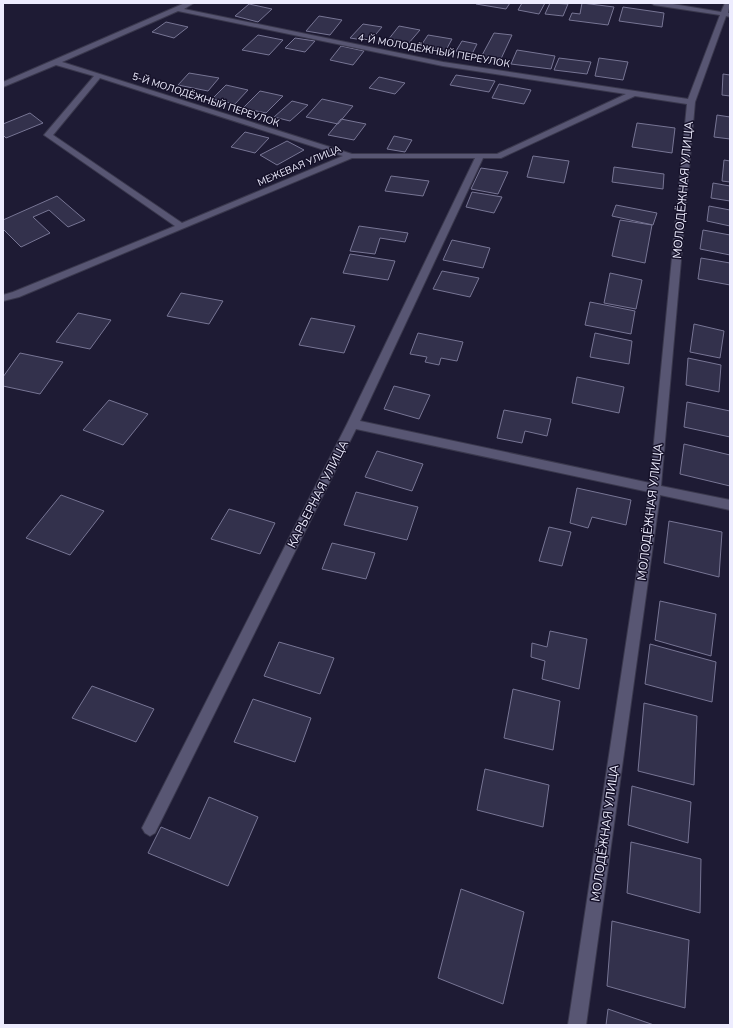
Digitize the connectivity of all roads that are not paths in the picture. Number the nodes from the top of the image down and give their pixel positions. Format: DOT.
graph roads {
  1 [pos="190,3"];
  2 [pos="654,3"];
  3 [pos="176,9"];
  4 [pos="727,11"];
  5 [pos="55,62"];
  6 [pos="98,75"];
  7 [pos="3,85"];
  8 [pos="634,93"];
  9 [pos="691,102"];
  10 [pos="351,156"];
  11 [pos="480,156"];
  12 [pos="181,226"];
  13 [pos="3,298"];
  14 [pos="354,424"];
  15 [pos="655,489"];
  16 [pos="730,505"];
  17 [pos="150,828"];
  18 [pos="578,1025"];
  1 -- 3 [label="street"];
  2 -- 4 [label="street"];
  3 -- 5 [label="street"];
  3 -- 8 [label="street, 4-Й МОЛОДЁЖНЫЙ ПЕРЕУЛОК"];
  4 -- 9 [label="street, МОЛОДЁЖНАЯ УЛИЦА"];
  5 -- 6 [label="street, 5-Й МОЛОДЁЖНЫЙ ПЕРЕУЛОК"];
  5 -- 7 [label="street"];
  6 -- 10 [label="street, 5-Й МОЛОДЁЖНЫЙ ПЕРЕУЛОК"];
  6 -- 12 [label="street"];
  8 -- 9 [label="street, 4-Й МОЛОДЁЖНЫЙ ПЕРЕУЛОК"];
  8 -- 11 [label="street, МЕЖЕВАЯ УЛИЦА"];
  9 -- 15 [label="street, МОЛОДЁЖНАЯ УЛИЦА"];
  10 -- 11 [label="street, МЕЖЕВАЯ УЛИЦА"];
  10 -- 12 [label="street, МЕЖЕВАЯ УЛИЦА"];
  11 -- 14 [label="street, КАРЬЕРНАЯ УЛИЦА"];
  12 -- 13 [label="street, МЕЖЕВАЯ УЛИЦА"];
  14 -- 15 [label="street"];
  14 -- 17 [label="street, КАРЬЕРНАЯ УЛИЦА"];
  15 -- 16 [label="street"];
  15 -- 18 [label="street, МОЛОДЁЖНАЯ УЛИЦА"];
}
